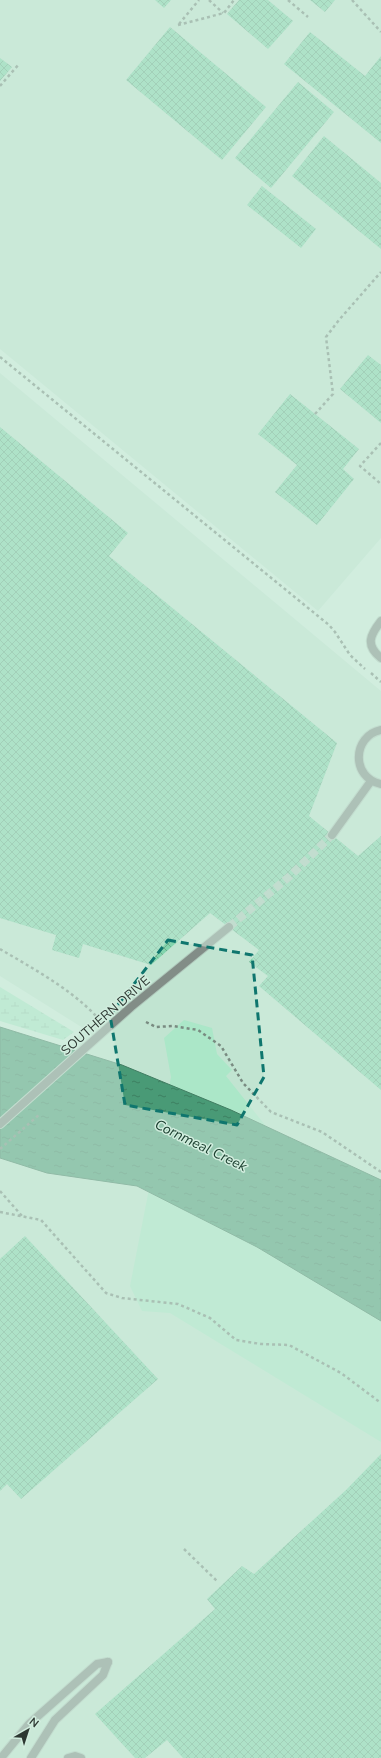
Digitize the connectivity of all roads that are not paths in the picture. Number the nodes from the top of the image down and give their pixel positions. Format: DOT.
graph roads {
  1 [pos="381,621"];
  2 [pos="381,658"];
  3 [pos="381,730"];
  4 [pos="371,781"];
  5 [pos="381,784"];
  6 [pos="332,835"];
  7 [pos="229,927"];
  8 [pos="0,1124"];
  9 [pos="2,1758"];
  10 [pos="31,1758"];
  11 [pos="68,1758"];
  12 [pos="81,1758"];
  1 -- 2 [label="street"];
  3 -- 4 [label="street"];
  4 -- 5 [label="street"];
  4 -- 6 [label="street"];
  7 -- 8 [label="street, SOUTHERN DRIVE"];
  9 -- 10 [label="street"];
  11 -- 12 [label="street"];
}
